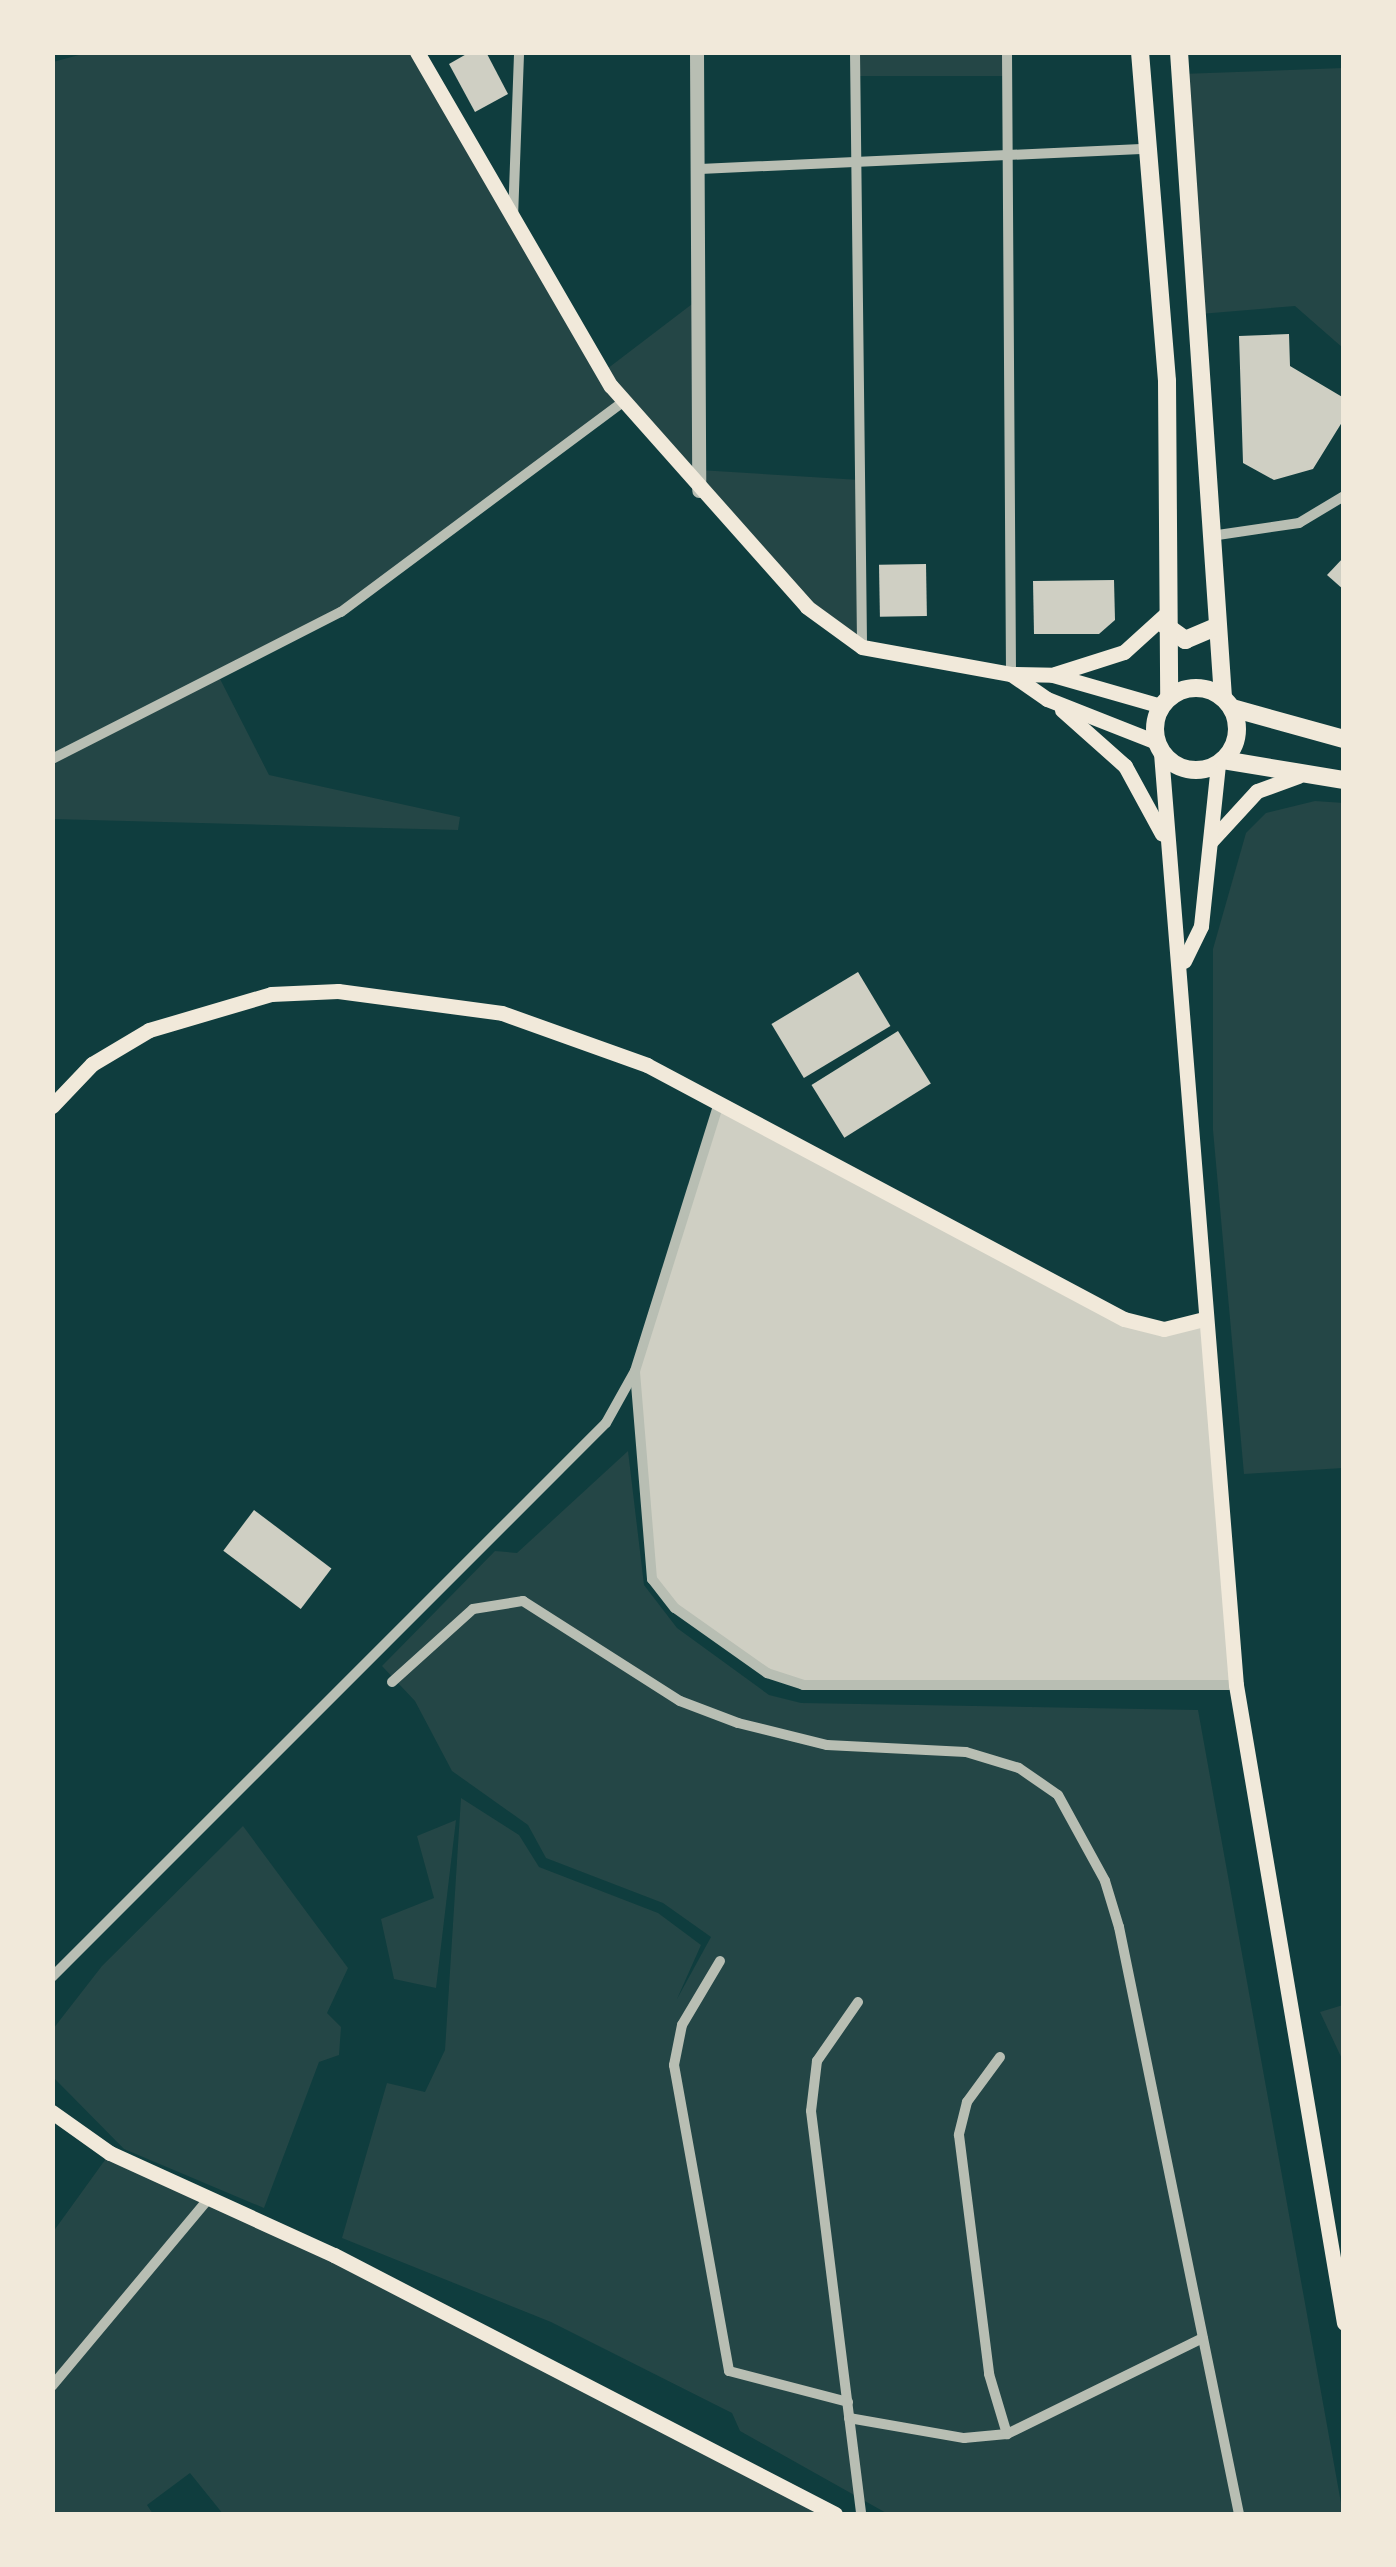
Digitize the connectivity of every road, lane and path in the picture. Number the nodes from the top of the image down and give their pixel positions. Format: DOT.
graph roads {
  1 [pos="417,52"];
  2 [pos="519,52"];
  3 [pos="698,52"];
  4 [pos="854,52"];
  5 [pos="1007,52"];
  6 [pos="1140,52"];
  7 [pos="1179,52"];
  8 [pos="1147,149"];
  9 [pos="1010,154"];
  10 [pos="857,162"];
  11 [pos="700,169"];
  12 [pos="512,224"];
  13 [pos="623,402"];
  14 [pos="698,492"];
  15 [pos="1344,496"];
  16 [pos="1210,536"];
  17 [pos="1166,619"];
  18 [pos="1216,627"];
  19 [pos="862,647"];
  20 [pos="1012,674"];
  21 [pos="1054,675"];
  22 [pos="1047,699"];
  23 [pos="1165,702"];
  24 [pos="1227,703"];
  25 [pos="1344,739"];
  26 [pos="1158,748"];
  27 [pos="52,759"];
  28 [pos="1221,762"];
  29 [pos="1298,776"];
  30 [pos="1344,780"];
  31 [pos="1167,844"];
  32 [pos="1208,844"];
  33 [pos="1184,960"];
  34 [pos="52,1106"];
  35 [pos="717,1109"];
  36 [pos="1200,1320"];
  37 [pos="635,1371"];
  38 [pos="392,1682"];
  39 [pos="1236,1686"];
  40 [pos="720,1961"];
  41 [pos="52,1978"];
  42 [pos="858,2002"];
  43 [pos="1000,2057"];
  44 [pos="52,2112"];
  45 [pos="210,2198"];
  46 [pos="1344,2324"];
  47 [pos="1203,2338"];
  48 [pos="52,2386"];
  49 [pos="848,2402"];
  50 [pos="849,2418"];
  51 [pos="1006,2434"];
  52 [pos="835,2514"];
  53 [pos="861,2514"];
  54 [pos="1240,2514"];
  1 -- 12 [label="main road"];
  2 -- 12 [label="street"];
  3 -- 11 [label="street"];
  4 -- 10 [label="street"];
  5 -- 9 [label="street"];
  6 -- 8 [label="main road"];
  7 -- 16 [label="main road"];
  8 -- 9 [label="street"];
  8 -- 17 [label="main road"];
  9 -- 10 [label="street"];
  9 -- 20 [label="street"];
  10 -- 11 [label="street"];
  10 -- 19 [label="street"];
  11 -- 14 [label="street"];
  12 -- 13 [label="main road"];
  13 -- 14 [label="main road"];
  13 -- 27 [label="street"];
  14 -- 19 [label="main road"];
  15 -- 16 [label="street"];
  16 -- 18 [label="main road"];
  17 -- 18 [label="main road"];
  17 -- 21 [label="main road"];
  17 -- 23 [label="main road"];
  18 -- 24 [label="main road"];
  19 -- 20 [label="main road"];
  20 -- 21 [label="main road"];
  20 -- 22 [label="main road"];
  21 -- 23 [label="main road"];
  22 -- 26 [label="main road"];
  22 -- 31 [label="main road"];
  23 -- 24 [label="main road"];
  23 -- 26 [label="main road"];
  24 -- 25 [label="main road"];
  24 -- 28 [label="main road"];
  26 -- 28 [label="main road"];
  26 -- 31 [label="main road"];
  28 -- 29 [label="main road"];
  28 -- 32 [label="main road"];
  29 -- 30 [label="main road"];
  29 -- 32 [label="main road"];
  31 -- 33 [label="main road"];
  32 -- 33 [label="main road"];
  33 -- 36 [label="main road"];
  34 -- 35 [label="main road"];
  35 -- 36 [label="main road"];
  35 -- 37 [label="street"];
  36 -- 39 [label="main road"];
  37 -- 39 [label="street"];
  37 -- 41 [label="street"];
  38 -- 47 [label="street"];
  39 -- 46 [label="main road"];
  40 -- 49 [label="street"];
  42 -- 49 [label="street"];
  43 -- 51 [label="street"];
  44 -- 45 [label="main road"];
  45 -- 48 [label="street"];
  45 -- 52 [label="main road"];
  47 -- 51 [label="street"];
  47 -- 54 [label="street"];
  49 -- 50 [label="street"];
  50 -- 51 [label="street"];
  50 -- 53 [label="street"];
}
